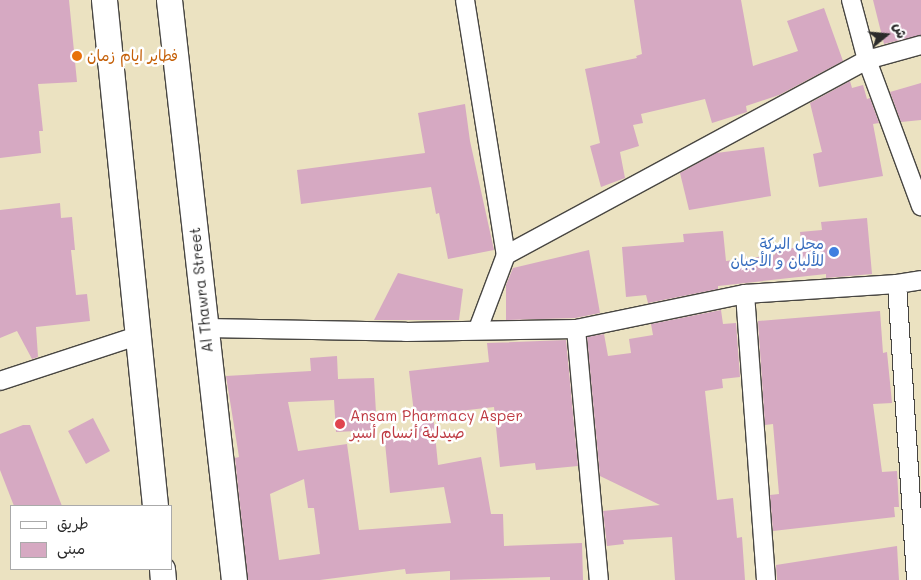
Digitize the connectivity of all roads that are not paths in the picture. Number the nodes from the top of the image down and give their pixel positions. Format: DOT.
graph roads {
  1 [pos="104,0"];
  2 [pos="169,0"];
  3 [pos="465,0"];
  4 [pos="851,0"];
  5 [pos="921,45"];
  6 [pos="867,60"];
  7 [pos="921,206"];
  8 [pos="506,255"];
  9 [pos="921,280"];
  10 [pos="898,284"];
  11 [pos="745,294"];
  12 [pos="206,328"];
  13 [pos="478,329"];
  14 [pos="576,329"];
  15 [pos="137,336"];
  16 [pos="0,381"];
  17 [pos="155,505"];
  18 [pos="234,580"];
  19 [pos="599,580"];
  20 [pos="766,580"];
  21 [pos="916,580"];
  1 -- 15 [label="main road"];
  2 -- 12 [label="main road, Al Thawra Street"];
  3 -- 8 [label="street"];
  4 -- 6 [label="street"];
  5 -- 6 [label="street"];
  6 -- 7 [label="street"];
  6 -- 8 [label="street"];
  8 -- 13 [label="street"];
  9 -- 10 [label="street"];
  10 -- 11 [label="street"];
  10 -- 21 [label="street"];
  11 -- 14 [label="street"];
  11 -- 20 [label="street"];
  12 -- 13 [label="street"];
  12 -- 18 [label="main road, Al Thawra Street"];
  13 -- 14 [label="street"];
  14 -- 19 [label="street"];
  15 -- 16 [label="street"];
  15 -- 17 [label="main road"];
}
